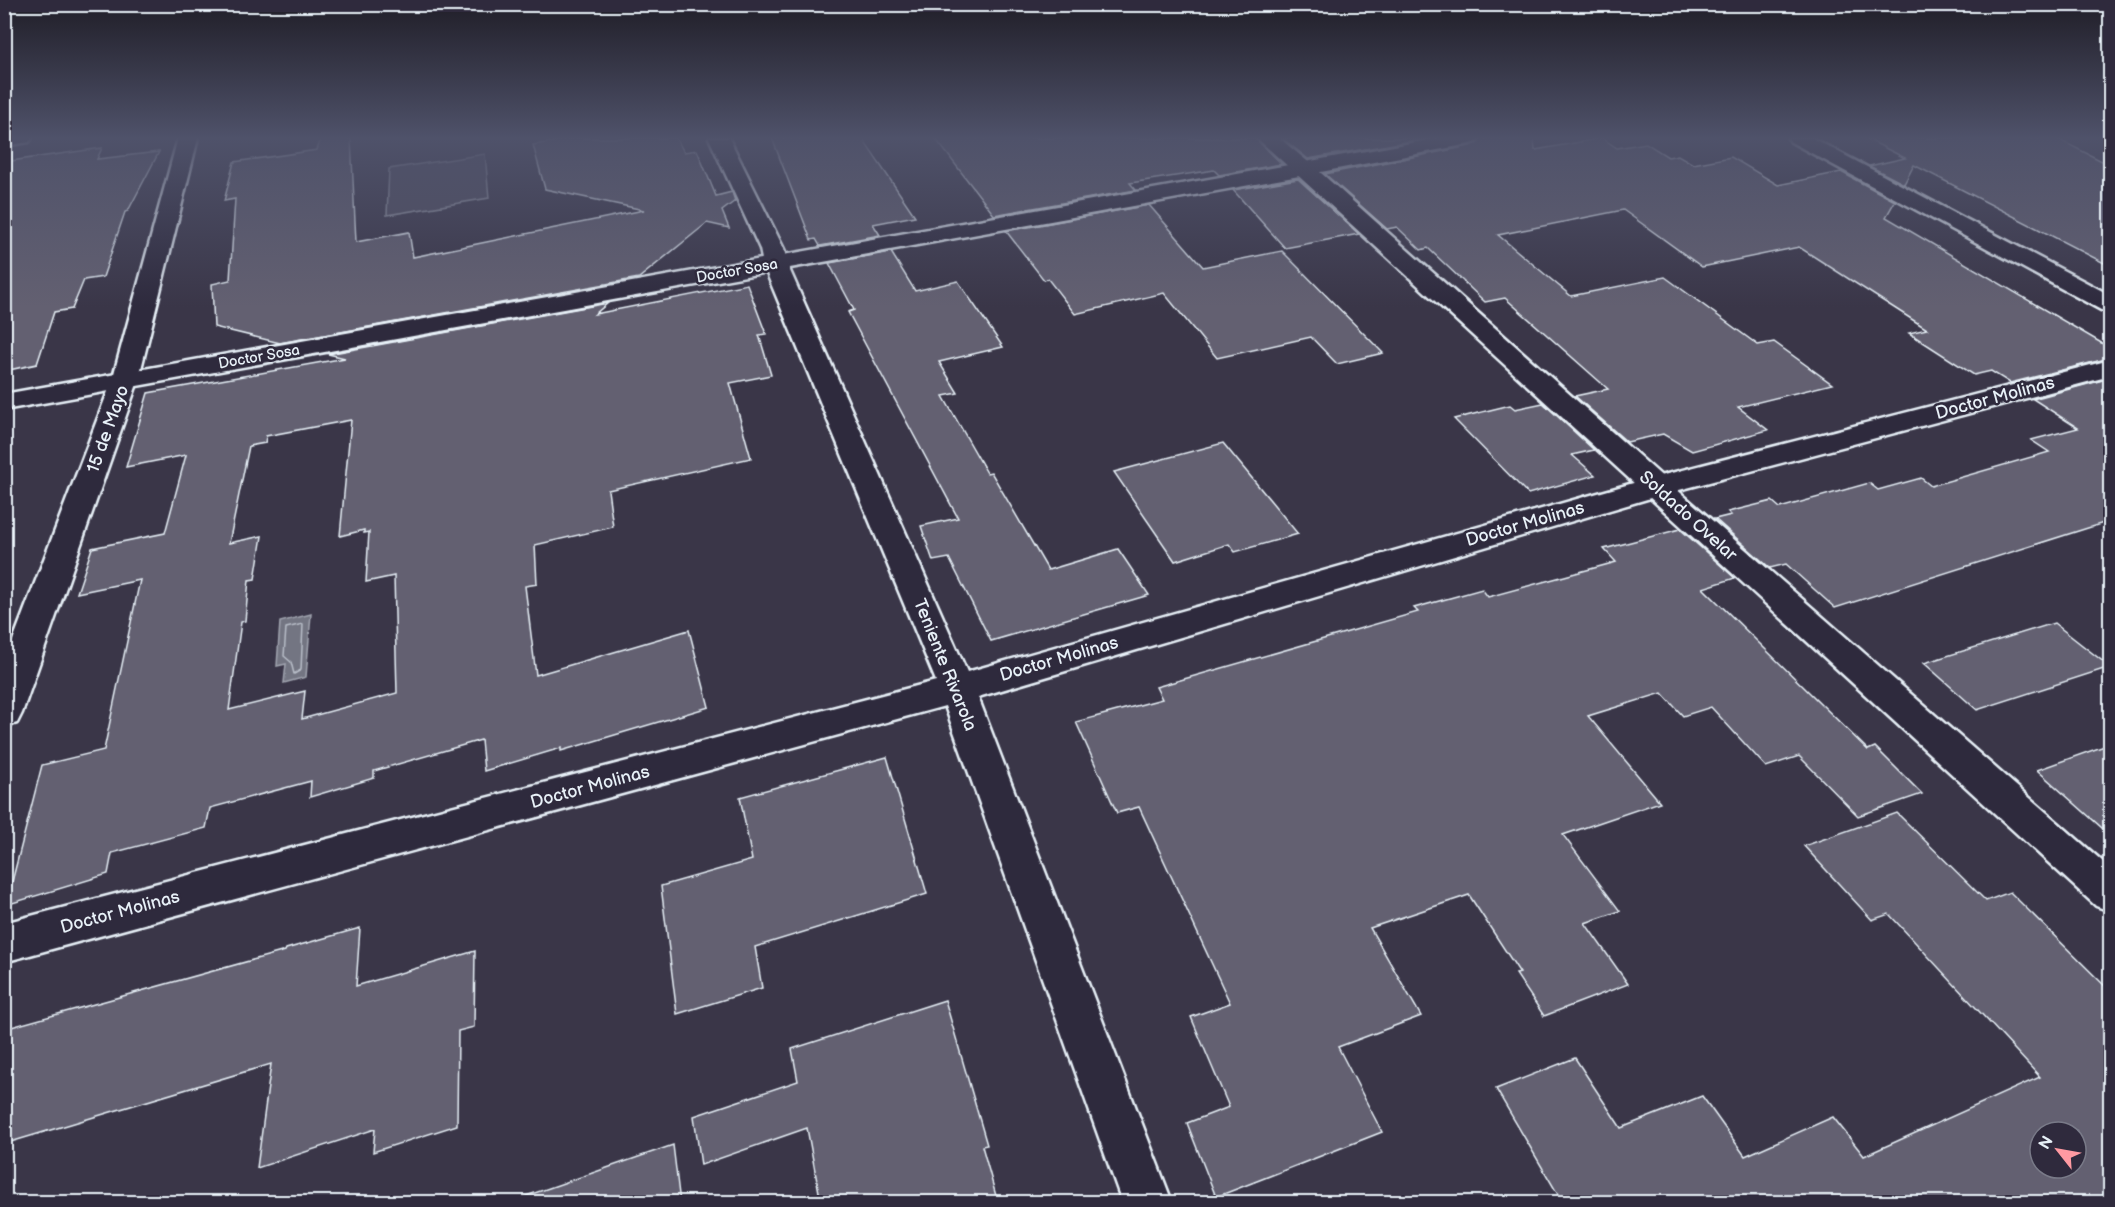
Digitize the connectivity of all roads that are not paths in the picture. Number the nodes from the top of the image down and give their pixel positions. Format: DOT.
graph roads {
  1 [pos="173,194"];
  2 [pos="746,194"];
  3 [pos="1164,194"];
  4 [pos="1333,194"];
  5 [pos="1903,194"];
  6 [pos="776,264"];
  7 [pos="2110,305"];
  8 [pos="2110,368"];
  9 [pos="125,381"];
  10 [pos="4,402"];
  11 [pos="1654,487"];
  12 [pos="957,689"];
  13 [pos="4,713"];
  14 [pos="2110,893"];
  15 [pos="4,943"];
  16 [pos="1147,1203"];
  1 -- 9 [label="street, 15 de Mayo"];
  2 -- 6 [label="street, Teniente Rivarola"];
  3 -- 6 [label="street, Doctor Sosa"];
  4 -- 11 [label="street, Soldado Ovelar"];
  5 -- 7 [label="street"];
  6 -- 9 [label="street, Doctor Sosa"];
  6 -- 12 [label="street, Teniente Rivarola"];
  8 -- 11 [label="street, Doctor Molinas"];
  9 -- 10 [label="street, Doctor Sosa"];
  9 -- 13 [label="street, 15 de Mayo"];
  11 -- 12 [label="street, Doctor Molinas"];
  11 -- 14 [label="street, Soldado Ovelar"];
  12 -- 15 [label="street, Doctor Molinas"];
  12 -- 16 [label="street, Teniente Rivarola"];
}
